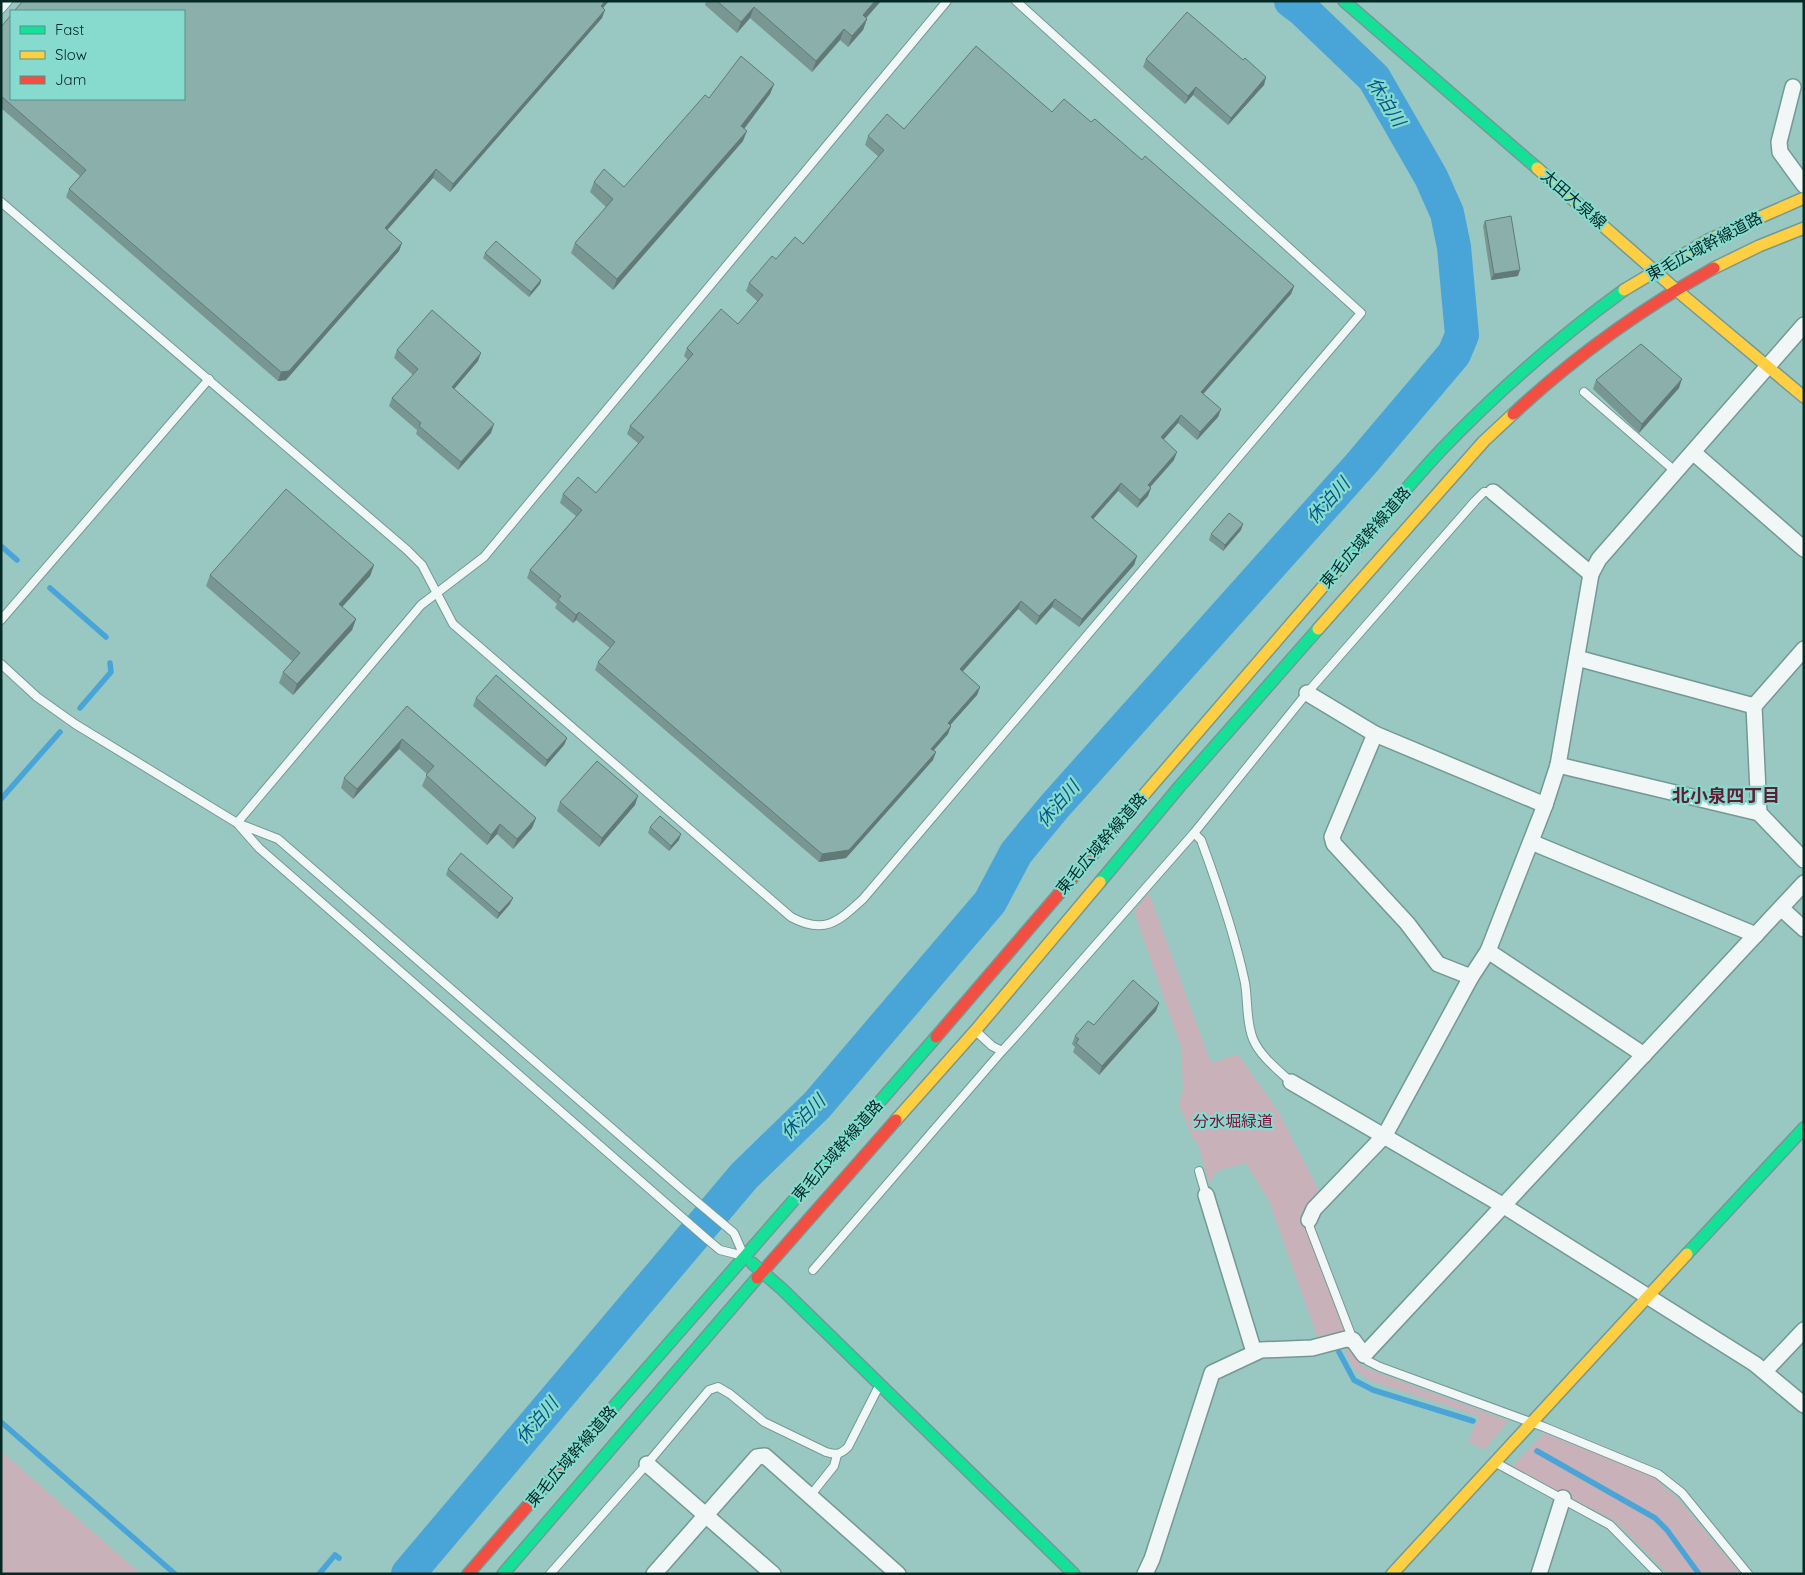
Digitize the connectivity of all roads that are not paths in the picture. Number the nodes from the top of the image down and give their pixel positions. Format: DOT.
graph roads {
  1 [pos="8,1"];
  2 [pos="947,1"];
  3 [pos="1016,1"];
  4 [pos="1344,1"];
  5 [pos="1,10"];
  6 [pos="1793,87"];
  7 [pos="1804,185"];
  8 [pos="1804,198"];
  9 [pos="1,202"];
  10 [pos="1804,228"];
  11 [pos="1654,270"];
  12 [pos="1674,288"];
  13 [pos="1804,325"];
  14 [pos="1767,366"];
  15 [pos="209,379"];
  16 [pos="1584,392"];
  17 [pos="1804,397"];
  18 [pos="1694,453"];
  19 [pos="1676,472"];
  20 [pos="1493,492"];
  21 [pos="1804,549"];
  22 [pos="1591,574"];
  23 [pos="438,593"];
  24 [pos="1,620"];
  25 [pos="1804,648"];
  26 [pos="1577,658"];
  27 [pos="1,664"];
  28 [pos="1307,693"];
  29 [pos="1754,706"];
  30 [pos="1375,734"];
  31 [pos="1558,765"];
  32 [pos="1545,805"];
  33 [pos="1759,813"];
  34 [pos="237,823"];
  35 [pos="1194,833"];
  36 [pos="1531,842"];
  37 [pos="1804,860"];
  38 [pos="1804,883"];
  39 [pos="1781,908"];
  40 [pos="1804,929"];
  41 [pos="1756,935"];
  42 [pos="1488,951"];
  43 [pos="1471,977"];
  44 [pos="975,1031"];
  45 [pos="1002,1051"];
  46 [pos="1644,1055"];
  47 [pos="1291,1082"];
  48 [pos="1804,1128"];
  49 [pos="1385,1135"];
  50 [pos="1199,1171"];
  51 [pos="1206,1195"];
  52 [pos="1504,1206"];
  53 [pos="1310,1220"];
  54 [pos="744,1256"];
  55 [pos="813,1270"];
  56 [pos="763,1272"];
  57 [pos="1647,1298"];
  58 [pos="1804,1330"];
  59 [pos="1353,1340"];
  60 [pos="1254,1352"];
  61 [pos="1364,1355"];
  62 [pos="1765,1371"];
  63 [pos="880,1384"];
  64 [pos="1804,1405"];
  65 [pos="1532,1423"];
  66 [pos="837,1455"];
  67 [pos="1496,1462"];
  68 [pos="647,1464"];
  69 [pos="810,1496"];
  70 [pos="1563,1498"];
  71 [pos="706,1515"];
  72 [pos="772,1573"];
  73 [pos="468,1574"];
  74 [pos="503,1574"];
  75 [pos="550,1574"];
  76 [pos="654,1574"];
  77 [pos="898,1574"];
  78 [pos="1074,1574"];
  79 [pos="1145,1574"];
  80 [pos="1392,1574"];
  81 [pos="1539,1574"];
  82 [pos="1658,1574"];
  83 [pos="1748,1574"];
  1 -- 5 [label="lane"];
  2 -- 23 [label="lane"];
  3 -- 23 [label="lane"];
  4 -- 11 [label="main road, 太田大泉線"];
  6 -- 7 [label="street"];
  8 -- 11 [label="main road, 東毛広域幹線道路"];
  9 -- 15 [label="lane"];
  10 -- 12 [label="main road, 東毛広域幹線道路"];
  11 -- 12 [label="main road, 太田大泉線"];
  11 -- 54 [label="main road, 東毛広域幹線道路"];
  12 -- 14 [label="main road, 太田大泉線"];
  12 -- 44 [label="main road, 東毛広域幹線道路"];
  13 -- 14 [label="street"];
  14 -- 17 [label="main road, 太田大泉線"];
  14 -- 18 [label="street"];
  15 -- 23 [label="lane"];
  15 -- 24 [label="lane"];
  16 -- 19 [label="lane"];
  18 -- 19 [label="street"];
  18 -- 21 [label="street"];
  19 -- 22 [label="street"];
  20 -- 22 [label="street"];
  20 -- 28 [label="lane"];
  22 -- 26 [label="street"];
  23 -- 34 [label="lane"];
  25 -- 29 [label="street"];
  26 -- 29 [label="street"];
  26 -- 31 [label="street"];
  27 -- 34 [label="lane"];
  28 -- 30 [label="street"];
  28 -- 35 [label="lane"];
  29 -- 33 [label="street"];
  30 -- 32 [label="street"];
  30 -- 43 [label="street"];
  31 -- 32 [label="street"];
  31 -- 33 [label="street"];
  32 -- 36 [label="street"];
  33 -- 37 [label="street"];
  34 -- 54 [label="lane"];
  34 -- 54 [label="lane"];
  35 -- 45 [label="lane"];
  35 -- 47 [label="lane"];
  36 -- 41 [label="street"];
  36 -- 42 [label="street"];
  38 -- 39 [label="street"];
  39 -- 40 [label="street"];
  39 -- 41 [label="street"];
  41 -- 46 [label="street"];
  42 -- 43 [label="street"];
  42 -- 46 [label="street"];
  43 -- 49 [label="street"];
  44 -- 45 [label="lane"];
  44 -- 56 [label="main road, 東毛広域幹線道路"];
  45 -- 55 [label="lane"];
  46 -- 52 [label="street"];
  47 -- 49 [label="street"];
  48 -- 57 [label="main road"];
  49 -- 52 [label="street"];
  49 -- 53 [label="street"];
  50 -- 51 [label="lane"];
  51 -- 60 [label="street"];
  52 -- 57 [label="street"];
  52 -- 61 [label="street"];
  53 -- 59 [label="lane"];
  54 -- 56 [label="main road"];
  54 -- 73 [label="main road, 東毛広域幹線道路"];
  56 -- 63 [label="main road"];
  56 -- 74 [label="main road, 東毛広域幹線道路"];
  57 -- 62 [label="street"];
  57 -- 65 [label="main road"];
  58 -- 62 [label="street"];
  59 -- 60 [label="street"];
  59 -- 61 [label="street"];
  60 -- 79 [label="street"];
  61 -- 65 [label="lane"];
  62 -- 64 [label="street"];
  63 -- 66 [label="lane"];
  63 -- 78 [label="main road"];
  65 -- 67 [label="main road"];
  65 -- 83 [label="lane"];
  66 -- 68 [label="lane"];
  66 -- 69 [label="lane"];
  67 -- 70 [label="lane"];
  67 -- 80 [label="main road"];
  68 -- 71 [label="street"];
  68 -- 75 [label="lane"];
  69 -- 71 [label="street"];
  69 -- 77 [label="street"];
  70 -- 81 [label="street"];
  70 -- 82 [label="lane"];
  71 -- 72 [label="street"];
  71 -- 76 [label="street"];
}
